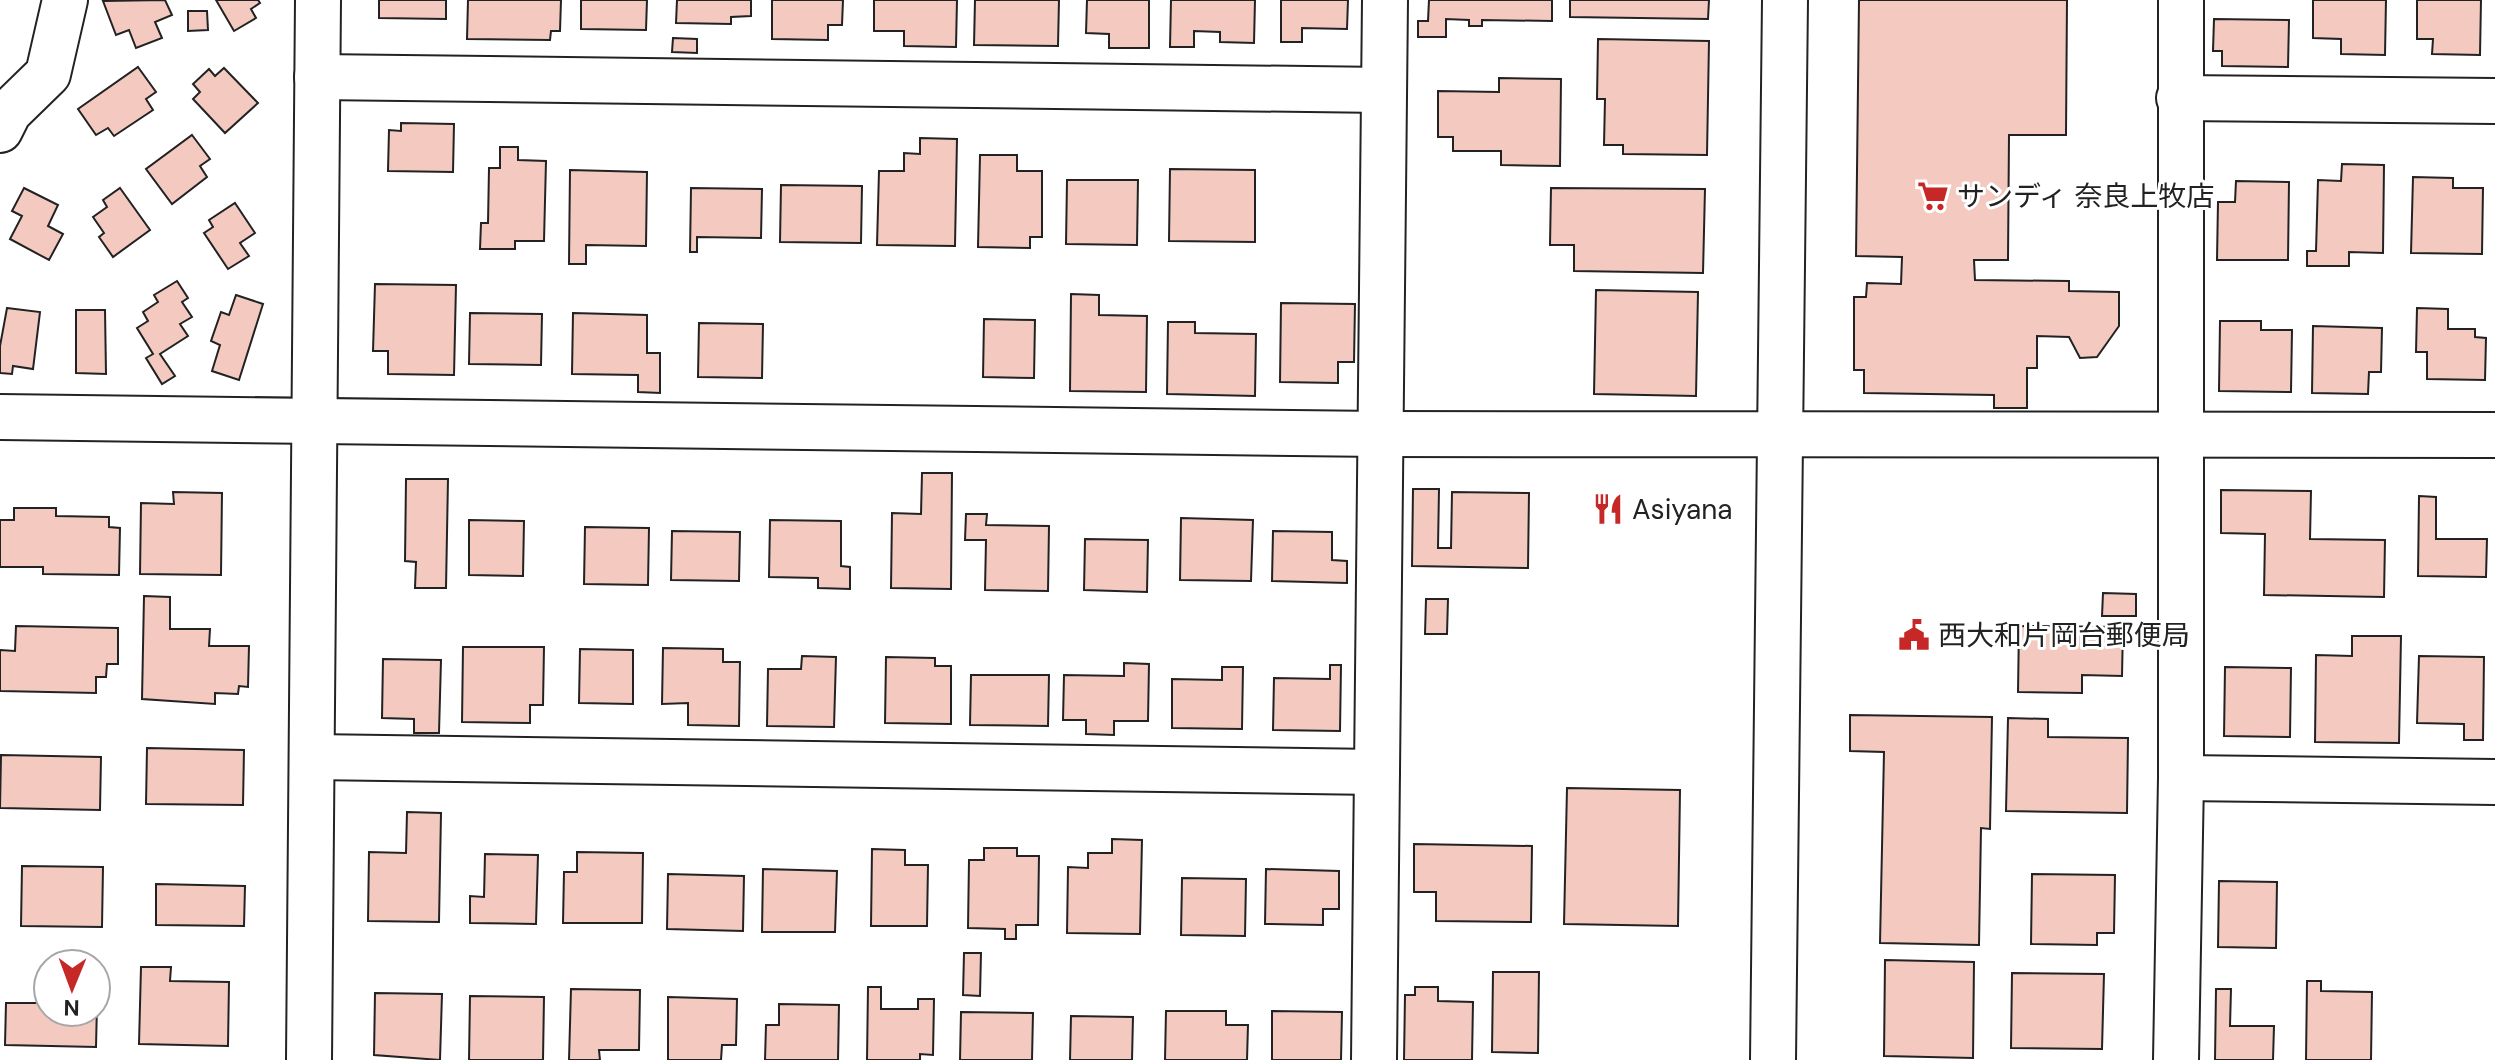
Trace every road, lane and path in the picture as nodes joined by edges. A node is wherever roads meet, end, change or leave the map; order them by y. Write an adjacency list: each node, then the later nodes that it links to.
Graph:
1 (65, 0): 10 (street)
2 (318, 0): 6 (street)
3 (1385, 0): 7 (street)
4 (1785, 0): 15 (street)
5 (2181, 0): 8 (street)
6 (317, 77): 7 (street); 12 (street)
7 (1384, 90): 14 (street)
8 (2179, 98): 9 (street); 13 (street)
9 (2495, 101)
10 (0, 130)
11 (0, 417): 12 (street)
12 (312, 418): 14 (street); 17 (street)
13 (2180, 432): 15 (street); 16 (street); 19 (street)
14 (1381, 434): 15 (street); 18 (street)
15 (1781, 434): 23 (street)
16 (2495, 435)
17 (312, 757): 18 (street); 21 (street)
18 (1377, 772): 22 (street)
19 (2181, 778): 20 (street); 24 (street)
20 (2495, 782)
21 (309, 1060)
22 (1374, 1060)
23 (1773, 1060)
24 (2176, 1060)

